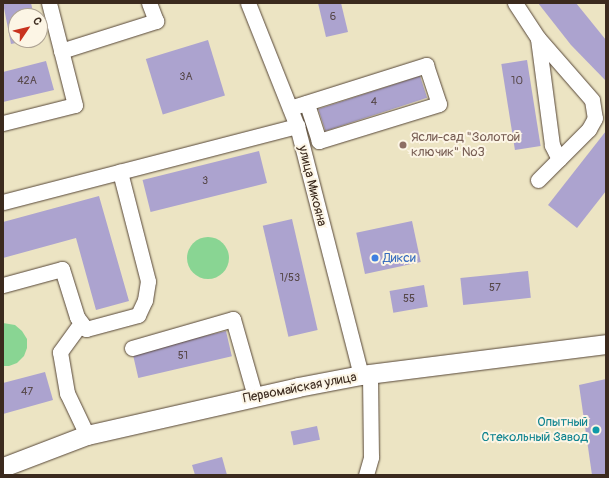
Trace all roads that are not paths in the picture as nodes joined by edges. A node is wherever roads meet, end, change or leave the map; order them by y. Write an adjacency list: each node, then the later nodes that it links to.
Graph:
1 (49, 3): 6 (street)
2 (149, 3): 6 (street)
3 (248, 3): 8 (street, улица Микояна)
4 (515, 3): 5 (street)
5 (538, 38): 11 (street); 11 (street)
6 (61, 51): 9 (street)
7 (308, 103): 7 (street); 8 (street)
8 (290, 108): 10 (street, улица Микояна)
9 (3, 123)
10 (297, 126): 12 (street); 19 (street, улица Микояна)
11 (559, 159): 13 (street)
12 (120, 172): 14 (street); 16 (street)
13 (538, 180)
14 (3, 202)
15 (3, 285): 16 (street)
16 (81, 323): 21 (street)
17 (606, 344): 19 (main road, Первомайская улица)
18 (132, 348): 20 (street)
19 (365, 375): 20 (main road, Первомайская улица); 23 (street, улица Микояна)
20 (255, 396): 21 (main road, Первомайская улица)
21 (87, 435): 22 (main road, Первомайская улица)
22 (3, 467)
23 (366, 475)

